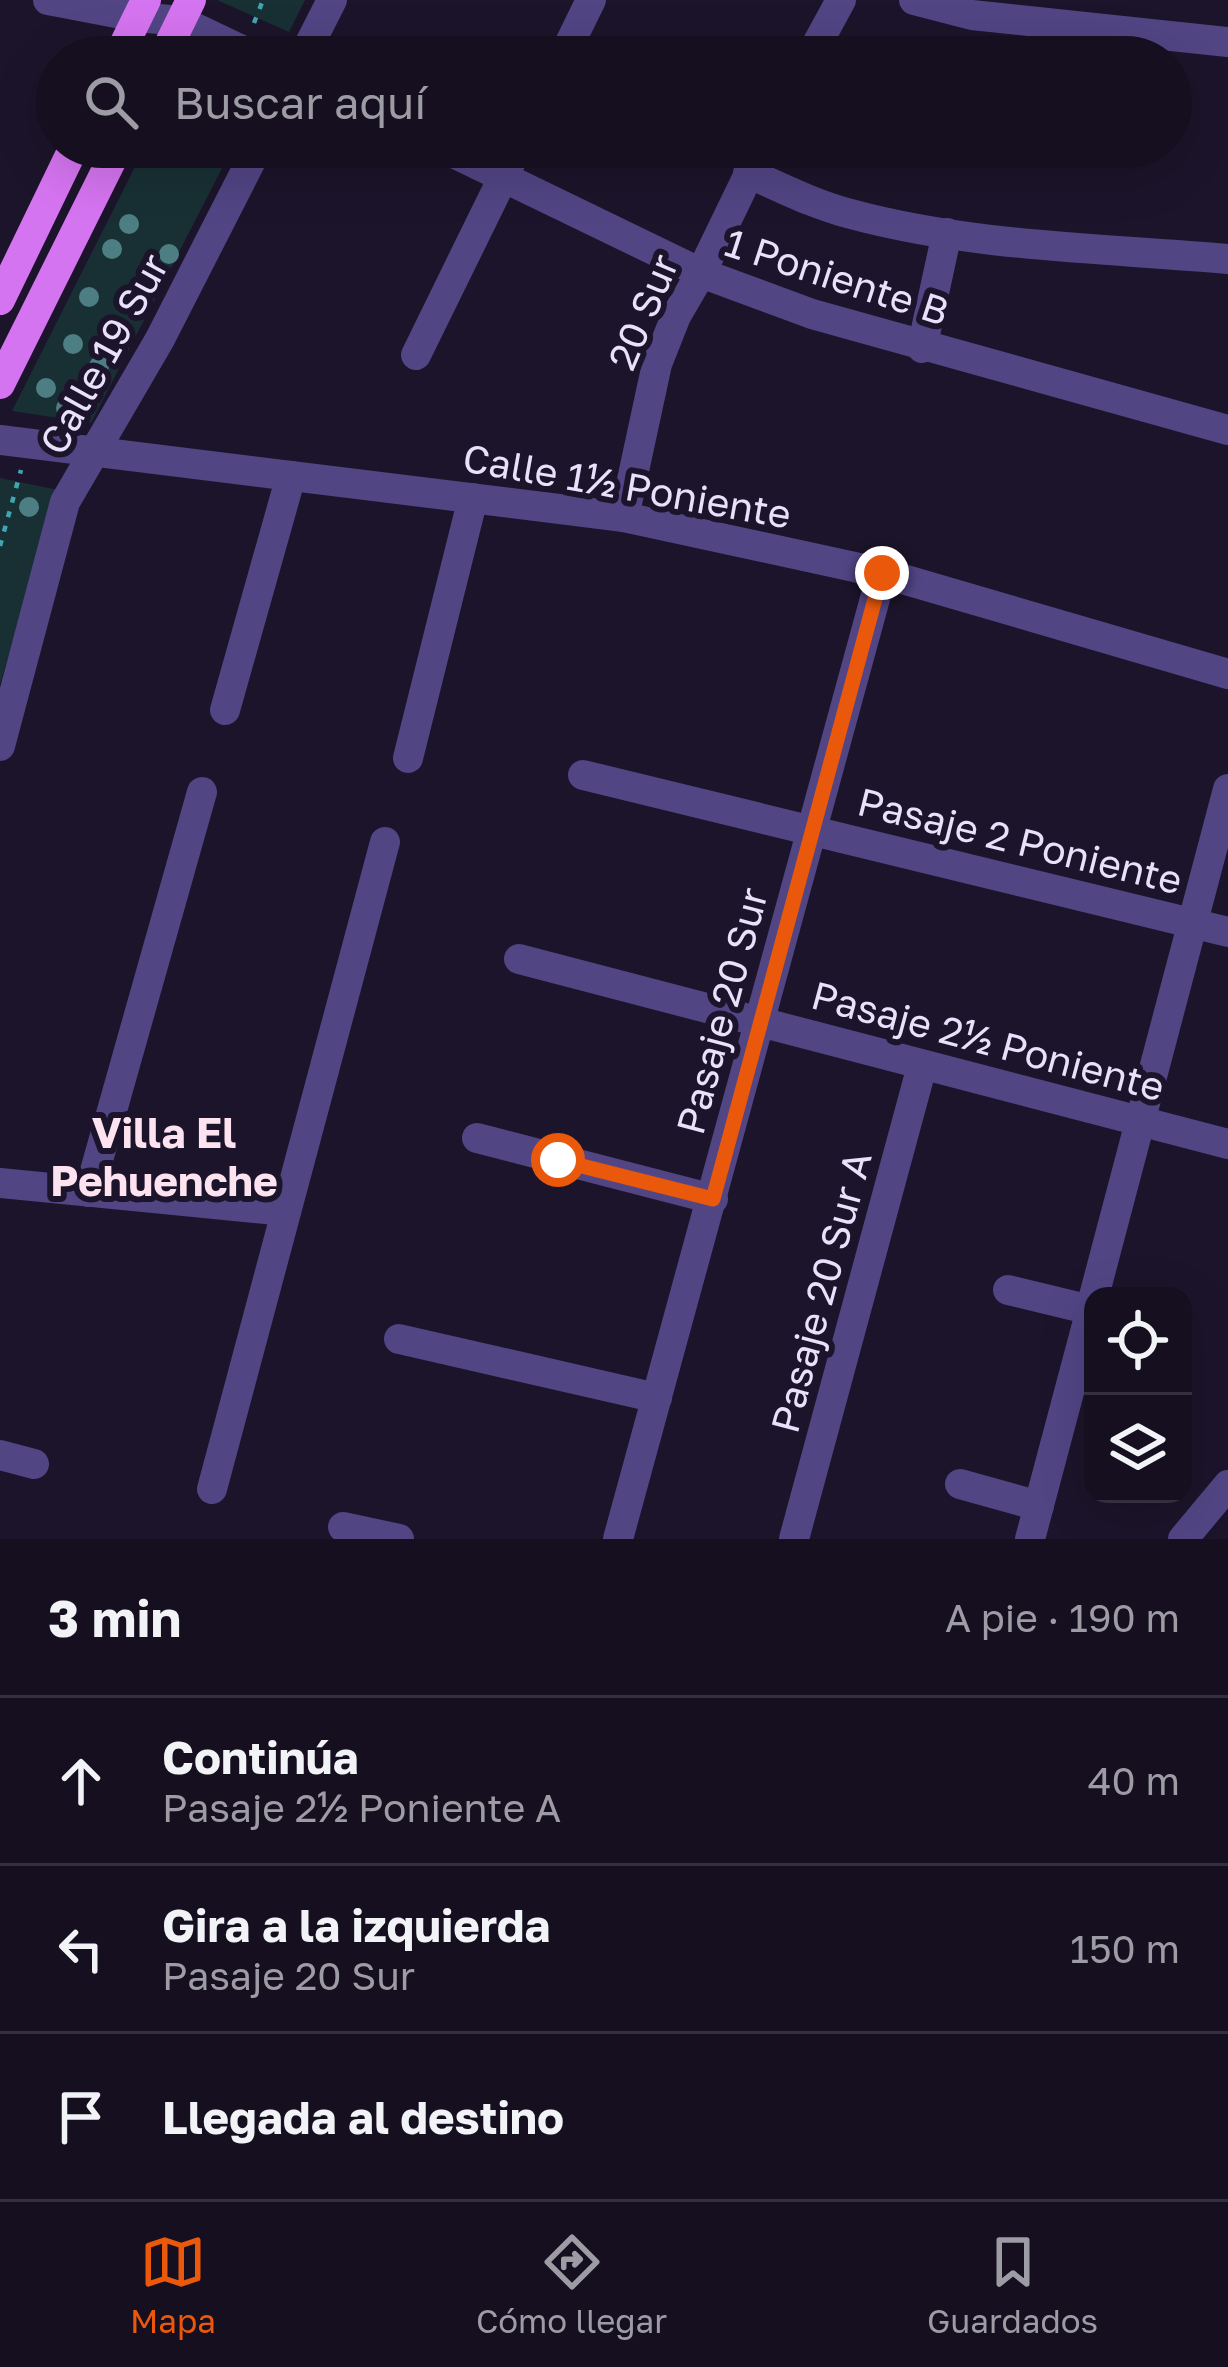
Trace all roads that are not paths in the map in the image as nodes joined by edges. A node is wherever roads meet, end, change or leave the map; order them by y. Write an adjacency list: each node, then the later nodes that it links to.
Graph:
1 (48, 0): 6 (street)
2 (332, 0): 9 (street)
3 (591, 0): 10 (street)
4 (841, 0): 11 (street)
5 (914, 0): 12 (street)
6 (141, 9): 7 (street)
7 (186, 10): 8 (street)
8 (225, 36)
9 (314, 36)
10 (573, 36)
11 (821, 36)
12 (1171, 36)
13 (1192, 38): 14 (street)
14 (1228, 42)
15 (64, 168): 26 (main road)
16 (108, 168): 29 (main road)
17 (248, 168): 32 (street, Calle 19 Sur)
18 (484, 168): 22 (street, 1 Poniente B)
19 (508, 168): 22 (street)
20 (751, 168): 25 (street, 20 Sur)
21 (769, 168): 23 (street)
22 (503, 177): 25 (street, 1 Poniente B); 28 (street)
23 (947, 232): 24 (street); 27 (street)
24 (1228, 260)
25 (701, 273): 27 (street, 1 Poniente B); 35 (street, 20 Sur)
26 (0, 300)
27 (922, 348): 30 (street, 1 Poniente B)
28 (416, 355)
29 (0, 384)
30 (1228, 430)
31 (14, 441): 32 (street, Calle 1½ Poniente)
32 (96, 452): 33 (street, Calle 1½ Poniente); 39 (street, Calle 19 Sur)
33 (291, 476): 34 (street, Calle 1½ Poniente); 38 (street)
34 (473, 498): 35 (street, Calle 1½ Poniente); 40 (street)
35 (624, 517): 36 (street, Calle 1½ Poniente)
36 (882, 573): 37 (street, Calle 1½ Poniente); 44 (street, Pasaje 20 Sur)
37 (1228, 674)
38 (225, 710)
39 (0, 746)
40 (408, 758)
41 (583, 775): 44 (street, Pasaje 2 Poniente)
42 (1228, 789): 46 (street)
43 (202, 792): 55 (street)
44 (810, 830): 46 (street, Pasaje 2 Poniente); 49 (street, Pasaje 20 Sur)
45 (386, 842): 57 (street)
46 (1193, 923): 47 (street, Pasaje 2 Poniente); 51 (street)
47 (1228, 932)
48 (518, 959): 49 (street, Pasaje 2½ Poniente)
49 (760, 1021): 50 (street, Pasaje 2½ Poniente); 56 (street, Pasaje 20 Sur)
50 (922, 1066): 51 (street, Pasaje 2½ Poniente); 73 (street, Pasaje 20 Sur A)
51 (1140, 1122): 53 (street, Pasaje 2½ Poniente); 58 (street)
52 (477, 1138): 56 (street)
53 (1228, 1144)
54 (0, 1183): 55 (street)
55 (88, 1192): 57 (street)
56 (713, 1199): 63 (street, Pasaje 20 Sur)
57 (286, 1211): 68 (street)
58 (1097, 1287)
59 (1008, 1290): 60 (street)
60 (1084, 1301)
61 (1084, 1336): 69 (street)
62 (399, 1339): 63 (street)
63 (656, 1398): 72 (street, Pasaje 20 Sur)
64 (0, 1455): 65 (street)
65 (34, 1464)
66 (960, 1484): 69 (street)
67 (1228, 1486): 75 (street)
68 (212, 1489)
69 (1039, 1506): 74 (street)
70 (344, 1527): 71 (street)
71 (399, 1539)
72 (618, 1539)
73 (794, 1539)
74 (1030, 1539)
75 (1183, 1539)

